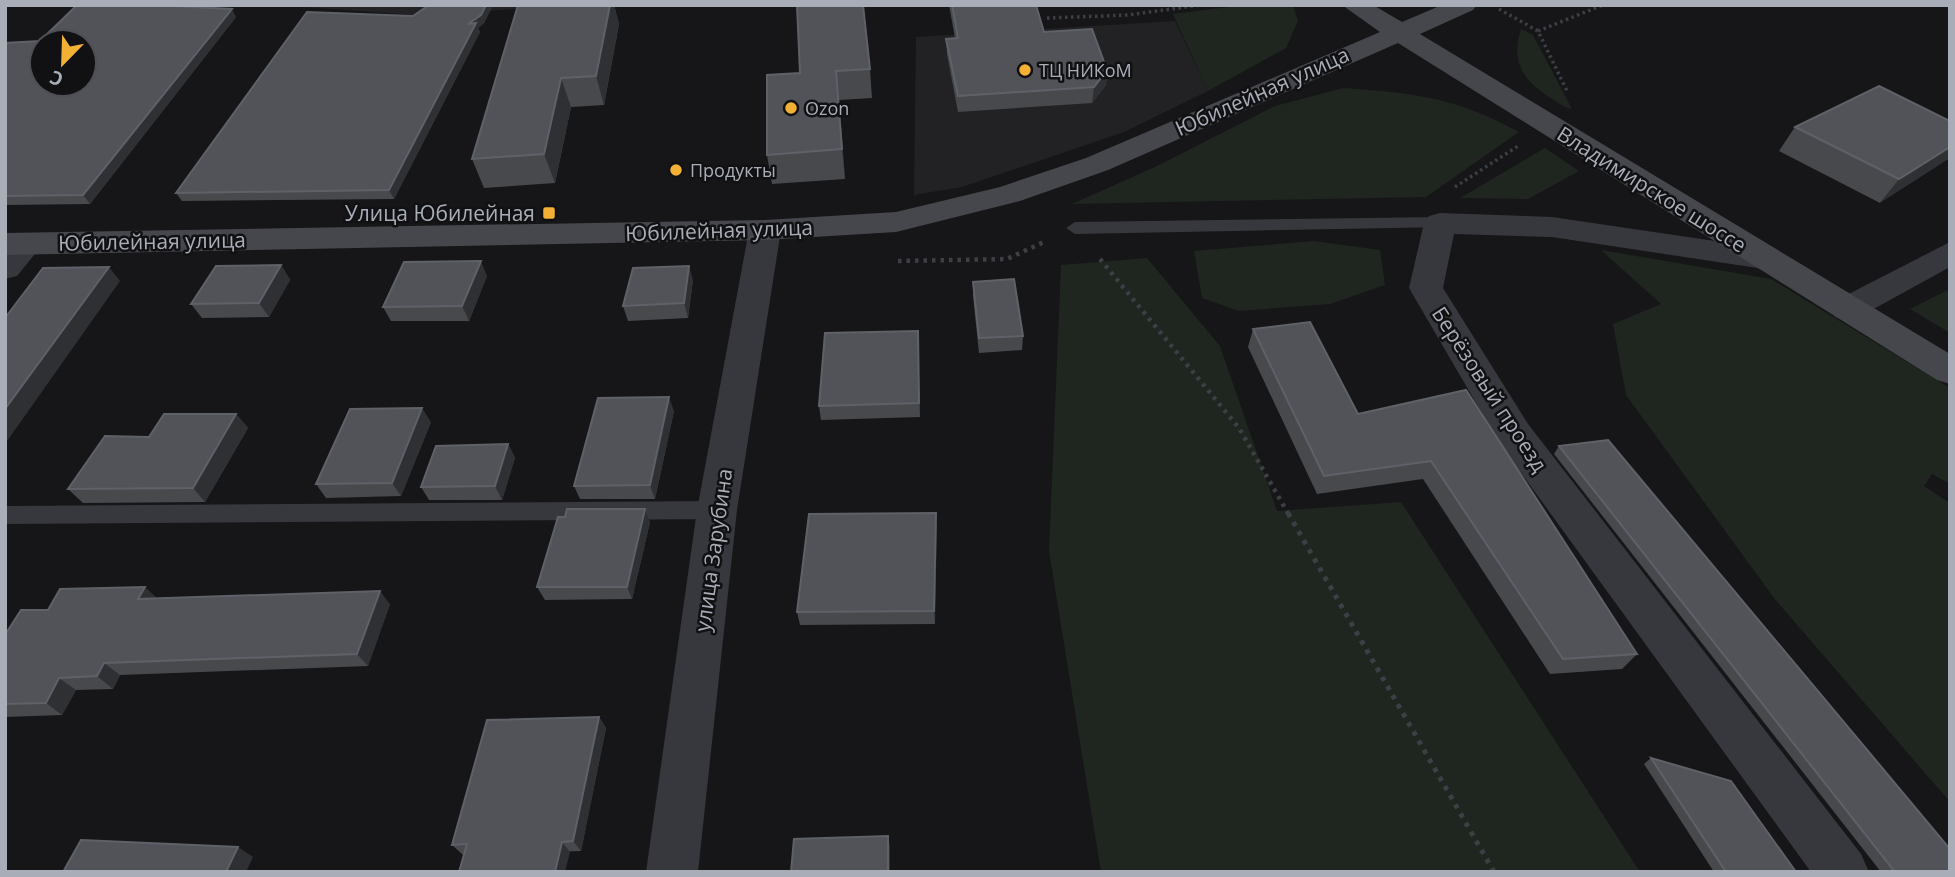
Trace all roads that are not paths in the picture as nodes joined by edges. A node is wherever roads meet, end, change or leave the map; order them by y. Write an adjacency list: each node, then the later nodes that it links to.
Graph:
1 (1355, 5): 3 (main road, Владимирское шоссе)
2 (1464, 5): 3 (main road, Юбилейная улица)
3 (1397, 32): 6 (main road, Юбилейная улица); 9 (main road, Владимирское шоссе)
4 (1440, 223): 5 (lane); 9 (street); 16 (street, Берёзовый проезд)
5 (1075, 228)
6 (765, 230): 7 (main road, Юбилейная улица); 13 (street, улица Зарубина)
7 (16, 244): 10 (street)
8 (1950, 253): 11 (street)
9 (1764, 258): 11 (main road, Владимирское шоссе)
10 (5, 268)
11 (1847, 309): 12 (main road, Владимирское шоссе)
12 (1950, 372)
13 (717, 510): 14 (lane); 15 (street, улица Зарубина)
14 (5, 515)
15 (672, 872)
16 (1843, 872)

